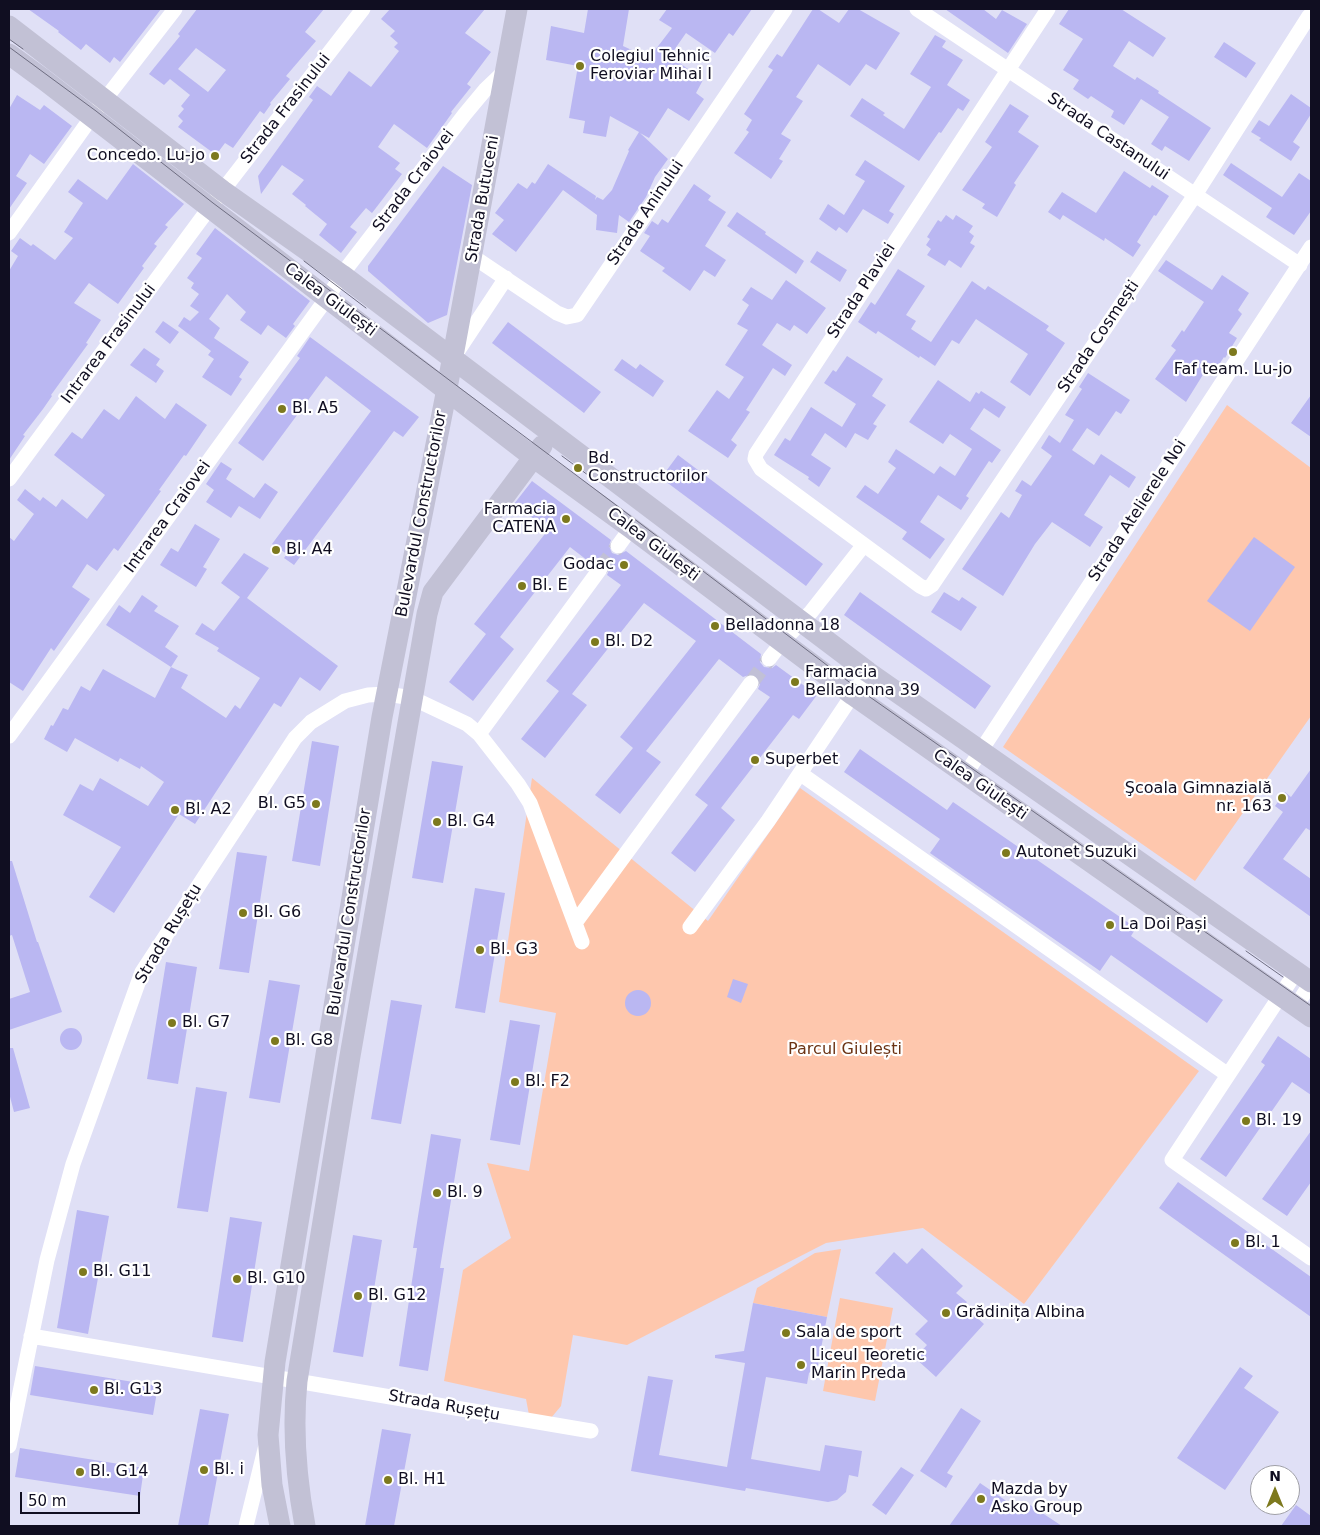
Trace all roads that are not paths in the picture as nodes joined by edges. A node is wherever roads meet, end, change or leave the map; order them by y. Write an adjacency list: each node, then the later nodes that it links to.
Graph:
1 (175, 9): 12 (street)
2 (363, 9): 14 (street, Strada Frasinului)
3 (517, 9): 10 (main road, Strada Butuceni)
4 (785, 9): 22 (street, Strada Aninului)
5 (917, 9): 11 (street, Strada Castanului)
6 (1048, 9): 11 (street, Strada Plaviei)
7 (1307, 15): 15 (street, Strada Cosmești)
8 (9, 26): 12 (main road, Calea Giulești)
9 (9, 54): 13 (main road, Calea Giulești)
10 (507, 69): 19 (main road, Strada Butuceni); 21 (street, Strada Craiovei)
11 (1008, 70): 15 (street, Strada Castanului); 31 (street, Strada Plaviei)
12 (105, 99): 13 (street); 14 (main road, Calea Giulești)
13 (92, 117): 16 (main road, Calea Giulești); 17 (street)
14 (223, 191): 16 (street, Strada Frasinului); 21 (main road, Calea Giulești)
15 (1195, 195): 20 (street, Strada Castanului); 31 (street, Strada Cosmești)
16 (209, 209): 23 (main road, Calea Giulești); 28 (street, Intrarea Frasinului)
17 (9, 233)
18 (1311, 247): 20 (street, Strada Atelierele Noi)
19 (472, 256): 22 (street, Strada Aninului); 24 (main road, Strada Butuceni)
20 (1300, 265): 45 (street, Strada Atelierele Noi)
21 (342, 275): 23 (street, Strada Craiovei); 24 (main road, Calea Giulești)
22 (506, 278): 24 (street)
23 (327, 298): 25 (main road, Calea Giulești); 44 (street, Intrarea Craiovei)
24 (452, 359): 25 (main road, Strada Butuceni); 26 (main road, Calea Giulești)
25 (446, 390): 27 (main road, Calea Giulești); 33 (main road, Bulevardul Constructorilor)
26 (550, 433): 27 (main road, Bulevardul Constructorilor); 35 (main road, Calea Giulești)
27 (534, 457): 29 (main road, Calea Giulești); 34 (main road, Bulevardul Constructorilor)
28 (9, 479)
29 (631, 528): 30 (street); 36 (main road, Calea Giulești)
30 (618, 546)
31 (863, 546): 35 (street)
32 (600, 569): 43 (street)
33 (408, 588): 34 (main road); 40 (main road, Bulevardul Constructorilor)
34 (433, 592): 42 (main road, Bulevardul Constructorilor)
35 (800, 621): 36 (street); 38 (main road, Calea Giulești)
36 (782, 642): 37 (street); 41 (main road, Calea Giulești)
37 (769, 659)
38 (868, 672): 41 (street); 45 (main road, Calea Giulești)
39 (751, 683): 48 (street)
40 (387, 694): 42 (street, Strada Rușețu); 53 (main road, Bulevardul Constructorilor); 57 (street, Strada Rușețu)
41 (853, 695): 46 (street); 47 (main road, Calea Giulești)
42 (412, 698): 43 (street, Strada Rușețu); 54 (main road, Bulevardul Constructorilor)
43 (479, 734): 48 (street, Strada Rușețu)
44 (9, 736)
45 (980, 752): 47 (street, Strada Atelierele Noi); 51 (main road, Calea Giulești)
46 (801, 774): 49 (street); 55 (street)
47 (965, 775): 52 (main road, Calea Giulești)
48 (575, 923): 50 (street, Strada Rușețu)
49 (690, 927)
50 (582, 942)
51 (1304, 977): 52 (street)
52 (1296, 1006): 55 (street)
53 (326, 1052): 54 (main road); 58 (main road, Bulevardul Constructorilor)
54 (350, 1056): 59 (main road, Bulevardul Constructorilor)
55 (1228, 1075): 56 (street)
56 (1311, 1258)
57 (31, 1336): 58 (street); 62 (street, Strada Rușețu)
58 (273, 1377): 59 (street, Strada Rușețu); 61 (main road, Bulevardul Constructorilor)
59 (297, 1381): 60 (street, Strada Rușețu); 65 (main road, Bulevardul Constructorilor)
60 (591, 1432)
61 (268, 1436): 63 (street); 64 (main road, Bulevardul Constructorilor)
62 (9, 1446)
63 (246, 1526)
64 (280, 1526)
65 (305, 1526)

